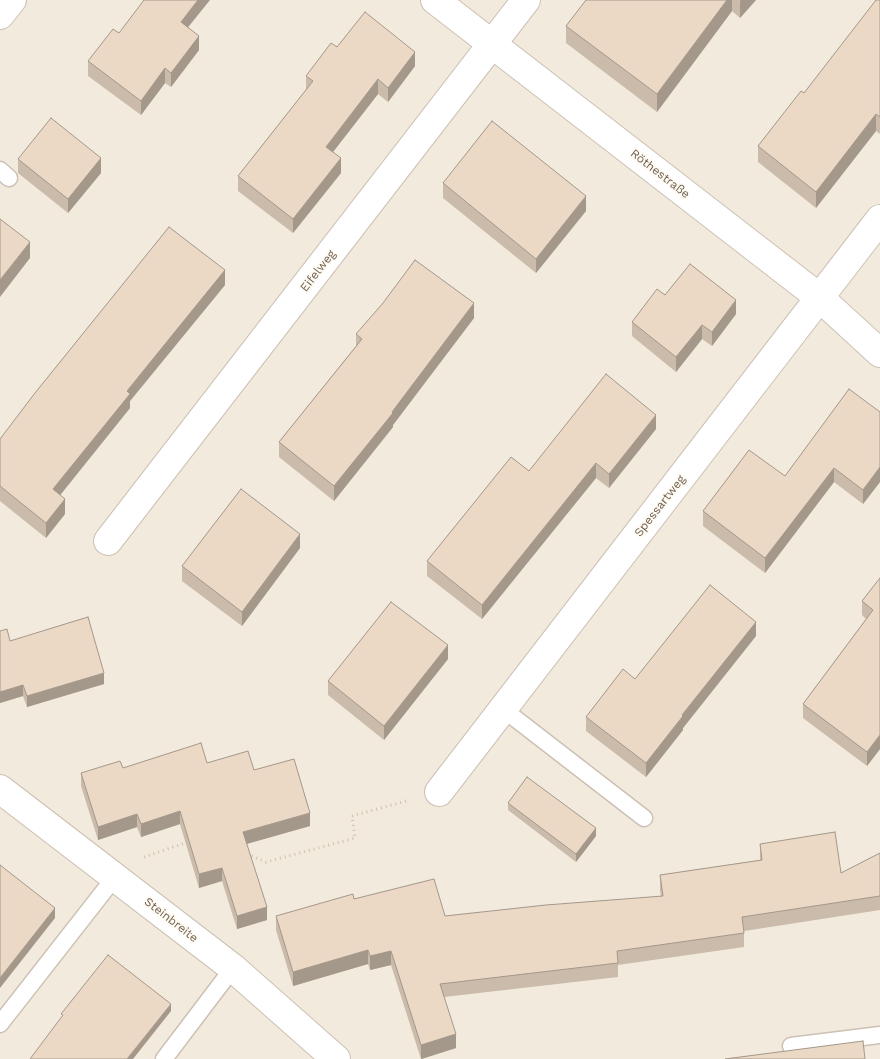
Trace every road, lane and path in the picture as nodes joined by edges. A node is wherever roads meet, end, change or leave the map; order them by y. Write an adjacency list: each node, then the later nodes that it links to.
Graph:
1 (12, 0): 4 (street)
2 (435, 0): 5 (street, Röthestraße)
3 (526, 0): 5 (street, Eifelweg)
4 (0, 15)
5 (492, 44): 7 (street, Röthestraße); 9 (street, Eifelweg)
6 (880, 219): 7 (street, Spessartweg)
7 (820, 298): 8 (street, Röthestraße); 10 (street, Spessartweg)
8 (880, 353)
9 (108, 541)
10 (503, 709): 12 (street, Spessartweg); 13 (lane)
11 (0, 789): 16 (street, Steinbreite)
12 (439, 792): 15 (path)
13 (644, 818)
14 (196, 839): 16 (path)
15 (240, 851)
16 (110, 873): 17 (street, Steinbreite); 18 (lane)
17 (233, 968): 21 (lane); 22 (street, Steinbreite)
18 (0, 1024)
19 (880, 1034): 20 (lane)
20 (791, 1046)
21 (164, 1059)
22 (336, 1059)

